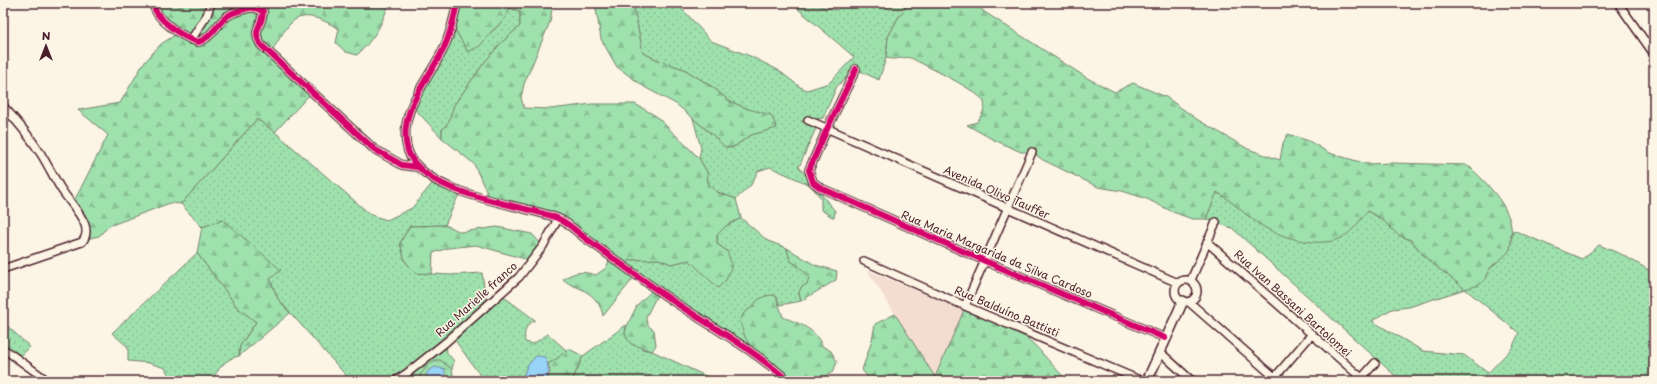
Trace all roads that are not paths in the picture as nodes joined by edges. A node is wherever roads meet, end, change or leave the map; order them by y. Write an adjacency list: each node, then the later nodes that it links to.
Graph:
1 (211, 3): 5 (street)
2 (457, 3): 12 (street)
3 (1618, 3): 6 (street)
4 (152, 4): 5 (street)
5 (191, 40): 12 (street)
6 (1654, 54)
7 (856, 69): 10 (street)
8 (3, 106): 19 (street)
9 (808, 120): 10 (street, Avenida Olivo Tauffer)
10 (827, 129): 13 (street, Avenida Olivo Tauffer); 18 (street, Rua Maria Margarida da Silva Cardoso)
11 (1032, 152): 13 (street)
12 (417, 166): 14 (street)
13 (1008, 208): 18 (street); 21 (street, Avenida Olivo Tauffer)
14 (558, 219): 32 (street, Rua Marielle franco); 33 (street)
15 (1216, 222): 16 (street)
16 (1207, 242): 20 (street); 24 (street, Rua Ivan Bassani Bartolomei)
17 (864, 261): 23 (street, Rua Balduíno Battisti)
18 (985, 261): 23 (street); 25 (street, Rua Maria Margarida da Silva Cardoso)
19 (3, 269)
20 (1191, 280): 21 (street); 22 (street)
21 (1178, 283): 22 (street)
22 (1186, 301): 25 (street); 29 (street)
23 (965, 306): 34 (street, Rua Balduíno Battisti)
24 (1312, 334): 29 (street); 30 (street, Rua Ivan Bassani Bartolomei)
25 (1165, 338): 27 (street)
26 (3, 349): 31 (street)
27 (1160, 352): 35 (street); 36 (street)
28 (1375, 363): 30 (street)
29 (1277, 379)
30 (1361, 380)
31 (48, 381)
32 (395, 381)
33 (788, 381)
34 (1142, 381)
35 (1147, 381)
36 (1192, 381)

